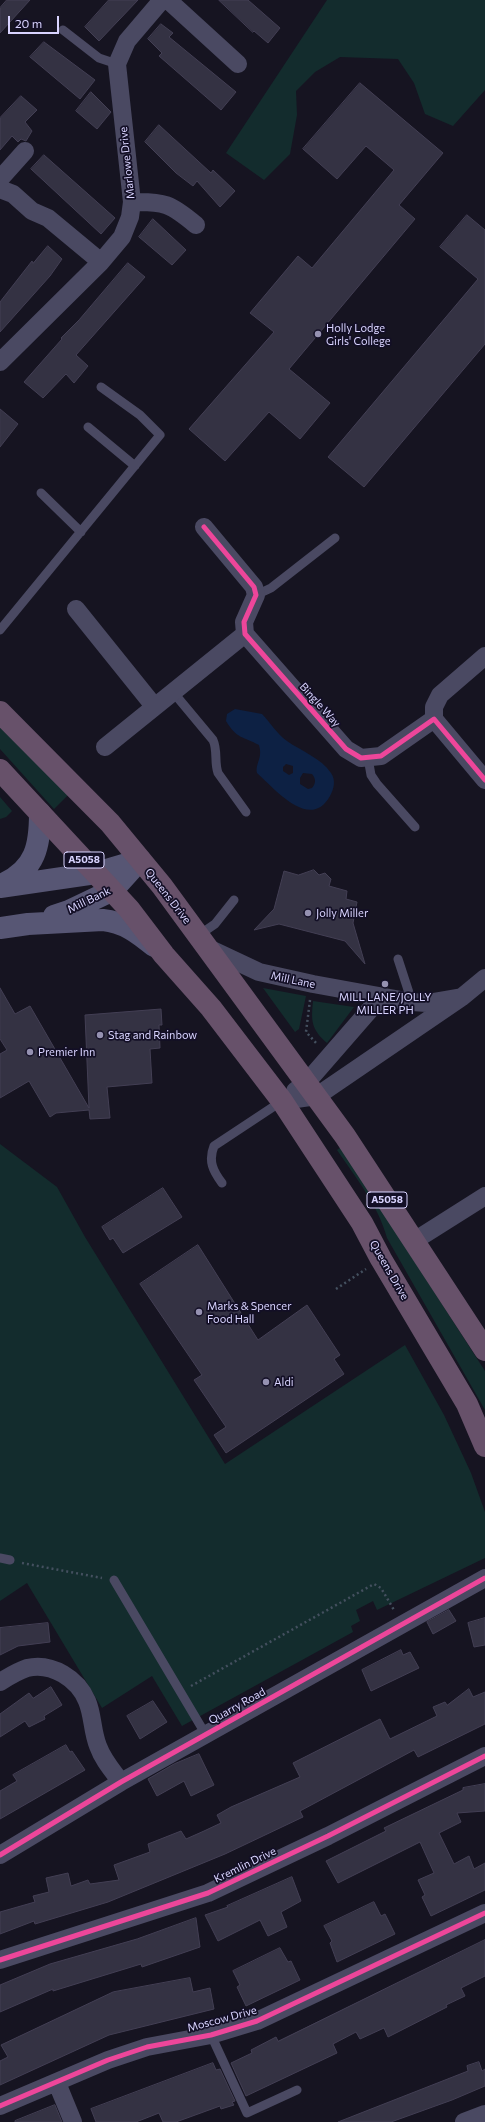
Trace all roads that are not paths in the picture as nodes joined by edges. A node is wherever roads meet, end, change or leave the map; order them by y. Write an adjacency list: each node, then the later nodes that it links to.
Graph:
1 (162, 0): 4 (street, Marlowe Drive)
2 (168, 0): 5 (street)
3 (63, 30): 4 (lane)
4 (118, 64): 9 (street, Marlowe Drive)
5 (238, 64)
6 (25, 151): 7 (street)
7 (0, 179)
8 (0, 189): 11 (street)
9 (132, 202): 10 (street); 11 (street, Marlowe Drive)
10 (196, 224)
11 (101, 262): 12 (street, Marlowe Drive)
12 (0, 362)
13 (101, 387): 15 (lane)
14 (88, 427): 15 (lane)
15 (135, 466): 18 (lane)
16 (41, 493): 18 (lane)
17 (204, 527): 20 (street)
18 (81, 532): 22 (lane)
19 (335, 538): 20 (lane)
20 (256, 595): 23 (street)
21 (76, 609): 26 (street)
22 (0, 630)
23 (245, 634): 25 (street); 30 (street, Bingle Way)
24 (485, 656): 28 (street)
25 (173, 692): 26 (street); 33 (lane)
26 (154, 706): 29 (street)
27 (0, 712): 36 (highway, Queens Drive / A5058)
28 (434, 719): 30 (street); 32 (street)
29 (105, 747)
30 (368, 758): 35 (lane)
31 (0, 770): 34 (highway, Queens Drive / A5058)
32 (485, 780)
33 (246, 812)
34 (40, 813): 37 (highway, Queens Drive / A5058); 38 (street, Mill Bank)
35 (415, 827)
36 (140, 860): 37 (street, Mill Bank); 39 (street, Mill Bank); 43 (highway, Queens Drive / A5058)
37 (96, 873): 38 (street, Mill Bank); 39 (highway, Queens Drive / A5058)
38 (0, 886)
39 (113, 890): 41 (street, Mill Bank); 44 (highway, Queens Drive / A5058)
40 (234, 900): 43 (lane)
41 (28, 924): 42 (street, Mill Bank); 44 (street, Mill Bank)
42 (0, 928)
43 (204, 942): 47 (street, Mill Lane); 50 (highway, Queens Drive / A5058)
44 (164, 955): 52 (highway, Queens Drive / A5058)
45 (398, 958): 49 (lane)
46 (485, 978): 48 (street, Mill Lane)
47 (381, 997): 49 (street, Mill Lane); 51 (street, Mill Lane)
48 (462, 997): 49 (street, Mill Lane); 51 (street, Mill Lane)
49 (412, 1002)
50 (285, 1052): 51 (highway, Queens Drive / A5058); 52 (highway)
51 (312, 1089): 52 (street, Mill Lane); 55 (highway, Queens Drive / A5058)
52 (282, 1101): 53 (lane); 57 (highway, Queens Drive / A5058)
53 (222, 1183)
54 (485, 1196): 55 (street)
55 (414, 1241): 56 (highway, Queens Drive / A5058)
56 (484, 1345)
57 (485, 1446)
58 (0, 1558): 59 (lane)
59 (10, 1560)
60 (485, 1578): 63 (street, Quarry Road)
61 (114, 1580): 63 (lane)
62 (0, 1682): 65 (street)
63 (206, 1735): 65 (street, Quarry Road)
64 (485, 1756): 68 (street, Kremlin Drive)
65 (121, 1782): 66 (street, Quarry Road)
66 (0, 1854)
67 (485, 1913): 69 (street, Moscow Drive)
68 (0, 1960)
69 (210, 2035): 70 (street, Moscow Drive); 71 (lane)
70 (57, 2083): 72 (street, Moscow Drive); 74 (street)
71 (297, 2090)
72 (0, 2106)
73 (485, 2114): 75 (street)
74 (73, 2122)
75 (464, 2122)

